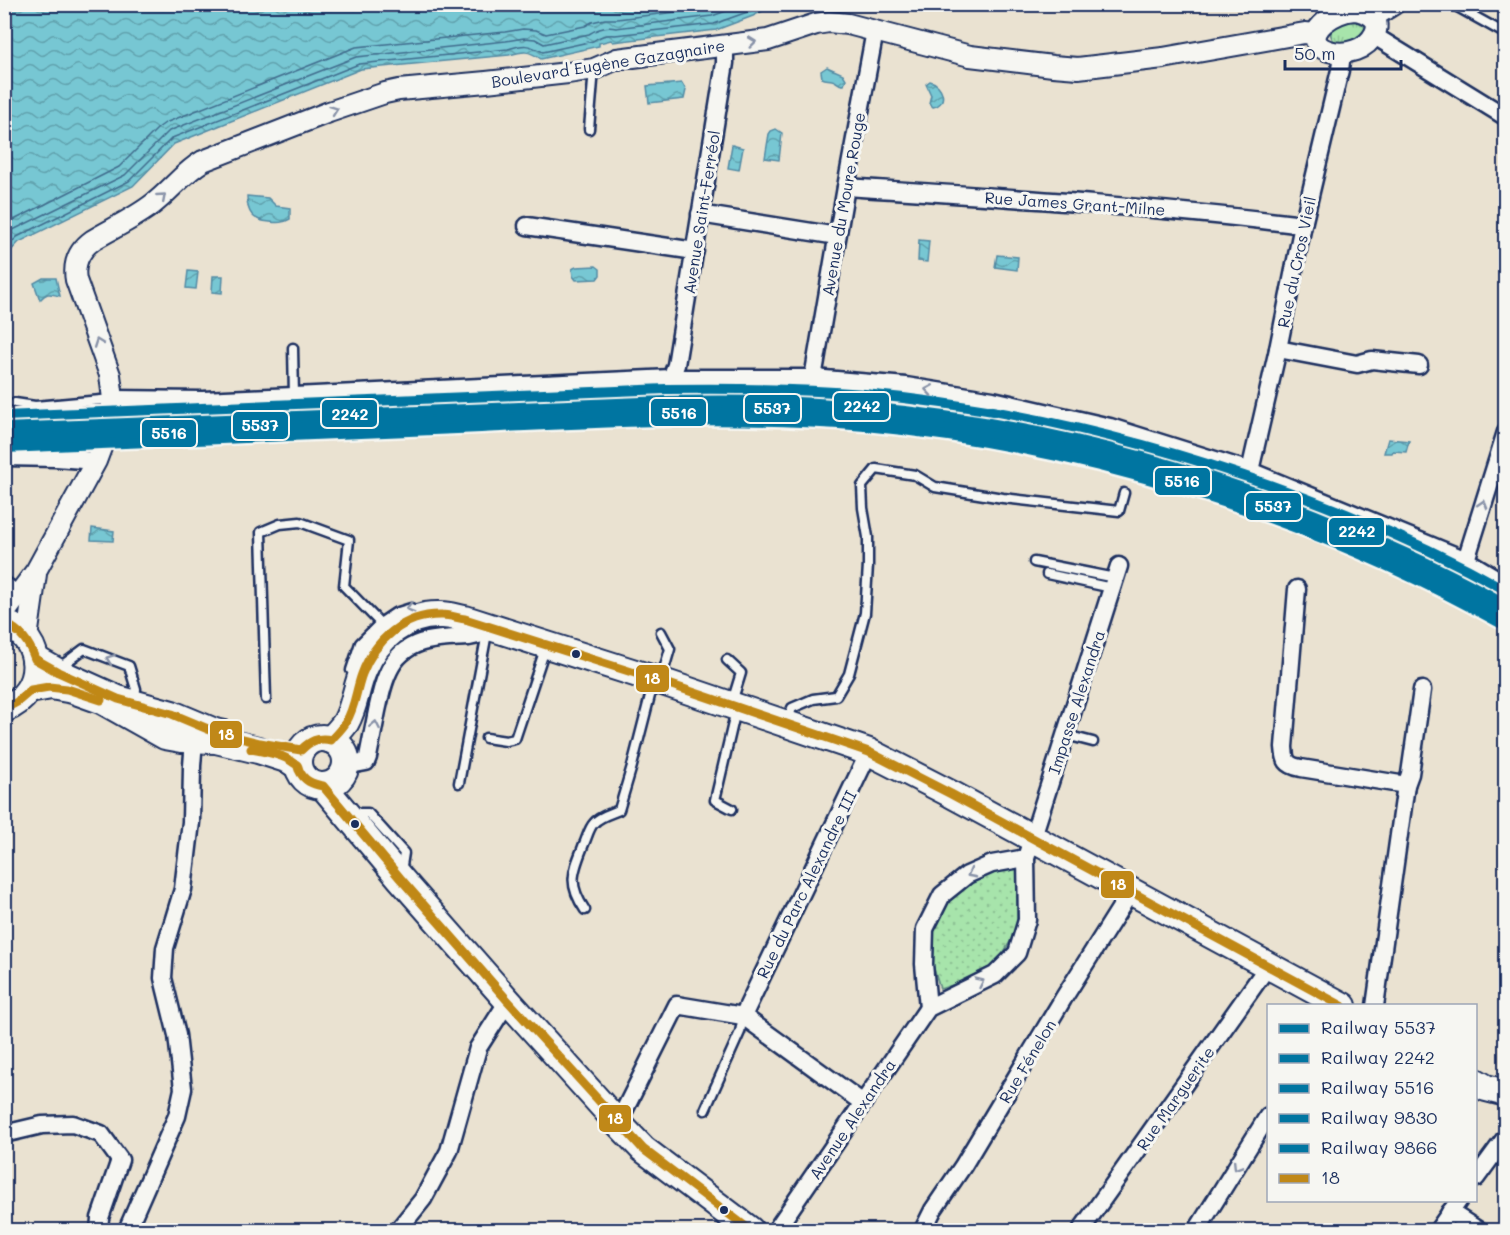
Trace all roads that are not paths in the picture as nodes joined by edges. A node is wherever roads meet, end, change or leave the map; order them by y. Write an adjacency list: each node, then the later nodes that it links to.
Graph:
1 (1394, 4): 3 (street)
2 (1452, 4): 6 (lane)
3 (1373, 26): 5 (street); 8 (street); 10 (street)
4 (875, 31): 5 (street, Boulevard Eugène Gazagnaire); 7 (street, Boulevard Eugène Gazagnaire, one-way to 4); 12 (street, Avenue du Moure Rouge)
5 (1316, 34): 8 (street)
6 (1506, 34)
7 (725, 45): 9 (street, Boulevard Eugène Gazagnaire); 13 (street, Avenue Saint-Ferréol)
8 (1341, 54): 14 (street, Rue du Cros Vieil)
9 (594, 69): 11 (lane); 24 (street, Boulevard Eugène Gazagnaire, one-way to 9)
10 (1506, 117)
11 (589, 129)
12 (846, 187): 14 (street, Rue James Grant-Milne); 16 (street, Avenue du Moure Rouge)
13 (700, 214): 16 (street); 17 (street, Avenue Saint-Ferréol)
14 (1303, 225): 19 (street, Rue du Cros Vieil)
15 (527, 226): 17 (street)
16 (837, 236): 22 (street, Avenue du Moure Rouge)
17 (694, 251): 21 (street, Avenue Saint-Ferréol)
18 (293, 348): 23 (lane)
19 (1278, 350): 20 (street); 29 (street, Rue du Cros Vieil)
20 (1419, 365)
21 (671, 378): 22 (street); 23 (street)
22 (813, 378): 29 (street, one-way to 22)
23 (294, 396): 24 (street)
24 (112, 399): 25 (lane); 28 (street, Boulevard Eugène Gazagnaire)
25 (15, 403)
26 (1506, 432): 31 (street, one-way to 26)
27 (4, 457): 28 (street)
28 (96, 461): 33 (street, Boulevard Eugène Gazagnaire)
29 (1250, 471): 31 (street)
30 (1124, 493): 58 (lane)
31 (1466, 560): 36 (street)
32 (1034, 562): 35 (lane)
33 (36, 571): 38 (street, Boulevard Eugène Gazagnaire); 47 (street, Boulevard Eugène Gazagnaire)
34 (1047, 574): 35 (lane)
35 (1116, 577): 59 (street, Impasse Alexandra)
36 (1506, 584)
37 (1297, 589): 68 (street)
38 (11, 590): 41 (street, Boulevard Eugène Gazagnaire)
39 (420, 605): 42 (lane, one-way to 42)
40 (431, 606): 44 (lane)
41 (4, 614)
42 (380, 622): 51 (lane); 54 (lane)
43 (4, 623): 47 (main road)
44 (480, 626): 46 (main road); 51 (main road); 66 (street, one-way to 44); 67 (lane)
45 (661, 632): 50 (lane)
46 (545, 645): 50 (main road); 60 (lane)
47 (31, 648): 49 (main road); 52 (main road)
48 (727, 660): 56 (lane)
49 (58, 672): 55 (main road); 55 (lane, one-way to 49)
50 (657, 680): 56 (main road); 73 (lane)
51 (352, 686): 62 (main road)
52 (29, 690): 57 (main road); 61 (main road)
53 (1422, 690): 68 (street)
54 (266, 699)
55 (135, 704): 65 (main road)
56 (734, 706): 58 (main road); 70 (lane)
57 (4, 709)
58 (786, 724): 64 (main road)
59 (1066, 735): 63 (lane); 71 (street, Impasse Alexandra)
60 (486, 738)
61 (194, 740): 65 (main road); 91 (street)
62 (332, 740): 65 (main road); 66 (main road)
63 (1093, 742)
64 (869, 752): 71 (main road); 79 (street, Rue du Parc Alexandre III)
65 (300, 758): 69 (main road)
66 (345, 766): 69 (main road)
67 (459, 783)
68 (1406, 785): 77 (street)
69 (324, 786): 75 (main road)
70 (732, 809)
71 (1030, 848): 72 (main road); 78 (street, Avenue Alexandra, one-way to 71); 78 (street, one-way to 78)
72 (1131, 891): 74 (main road); 95 (street, Rue Fénelon)
73 (585, 910)
74 (1267, 964): 76 (main road); 96 (street, Rue Marguerite)
75 (507, 1001): 85 (main road); 92 (street)
76 (1338, 1004)
77 (1375, 1004)
78 (928, 1008): 82 (street, Avenue Alexandra)
79 (743, 1016): 82 (street); 83 (lane); 85 (street)
80 (1477, 1083): 81 (main road)
81 (1506, 1093)
82 (863, 1103): 94 (street, Avenue Alexandra)
83 (705, 1110)
84 (1267, 1119): 97 (street, one-way to 97)
85 (618, 1123): 93 (main road)
86 (4, 1134): 90 (street)
87 (1506, 1137): 88 (street)
88 (1477, 1177)
89 (1454, 1206): 98 (street); 99 (street)
90 (99, 1230)
91 (128, 1230)
92 (398, 1230)
93 (750, 1230)
94 (776, 1230)
95 (922, 1230)
96 (1082, 1230)
97 (1197, 1230)
98 (1438, 1230)
99 (1478, 1230)

